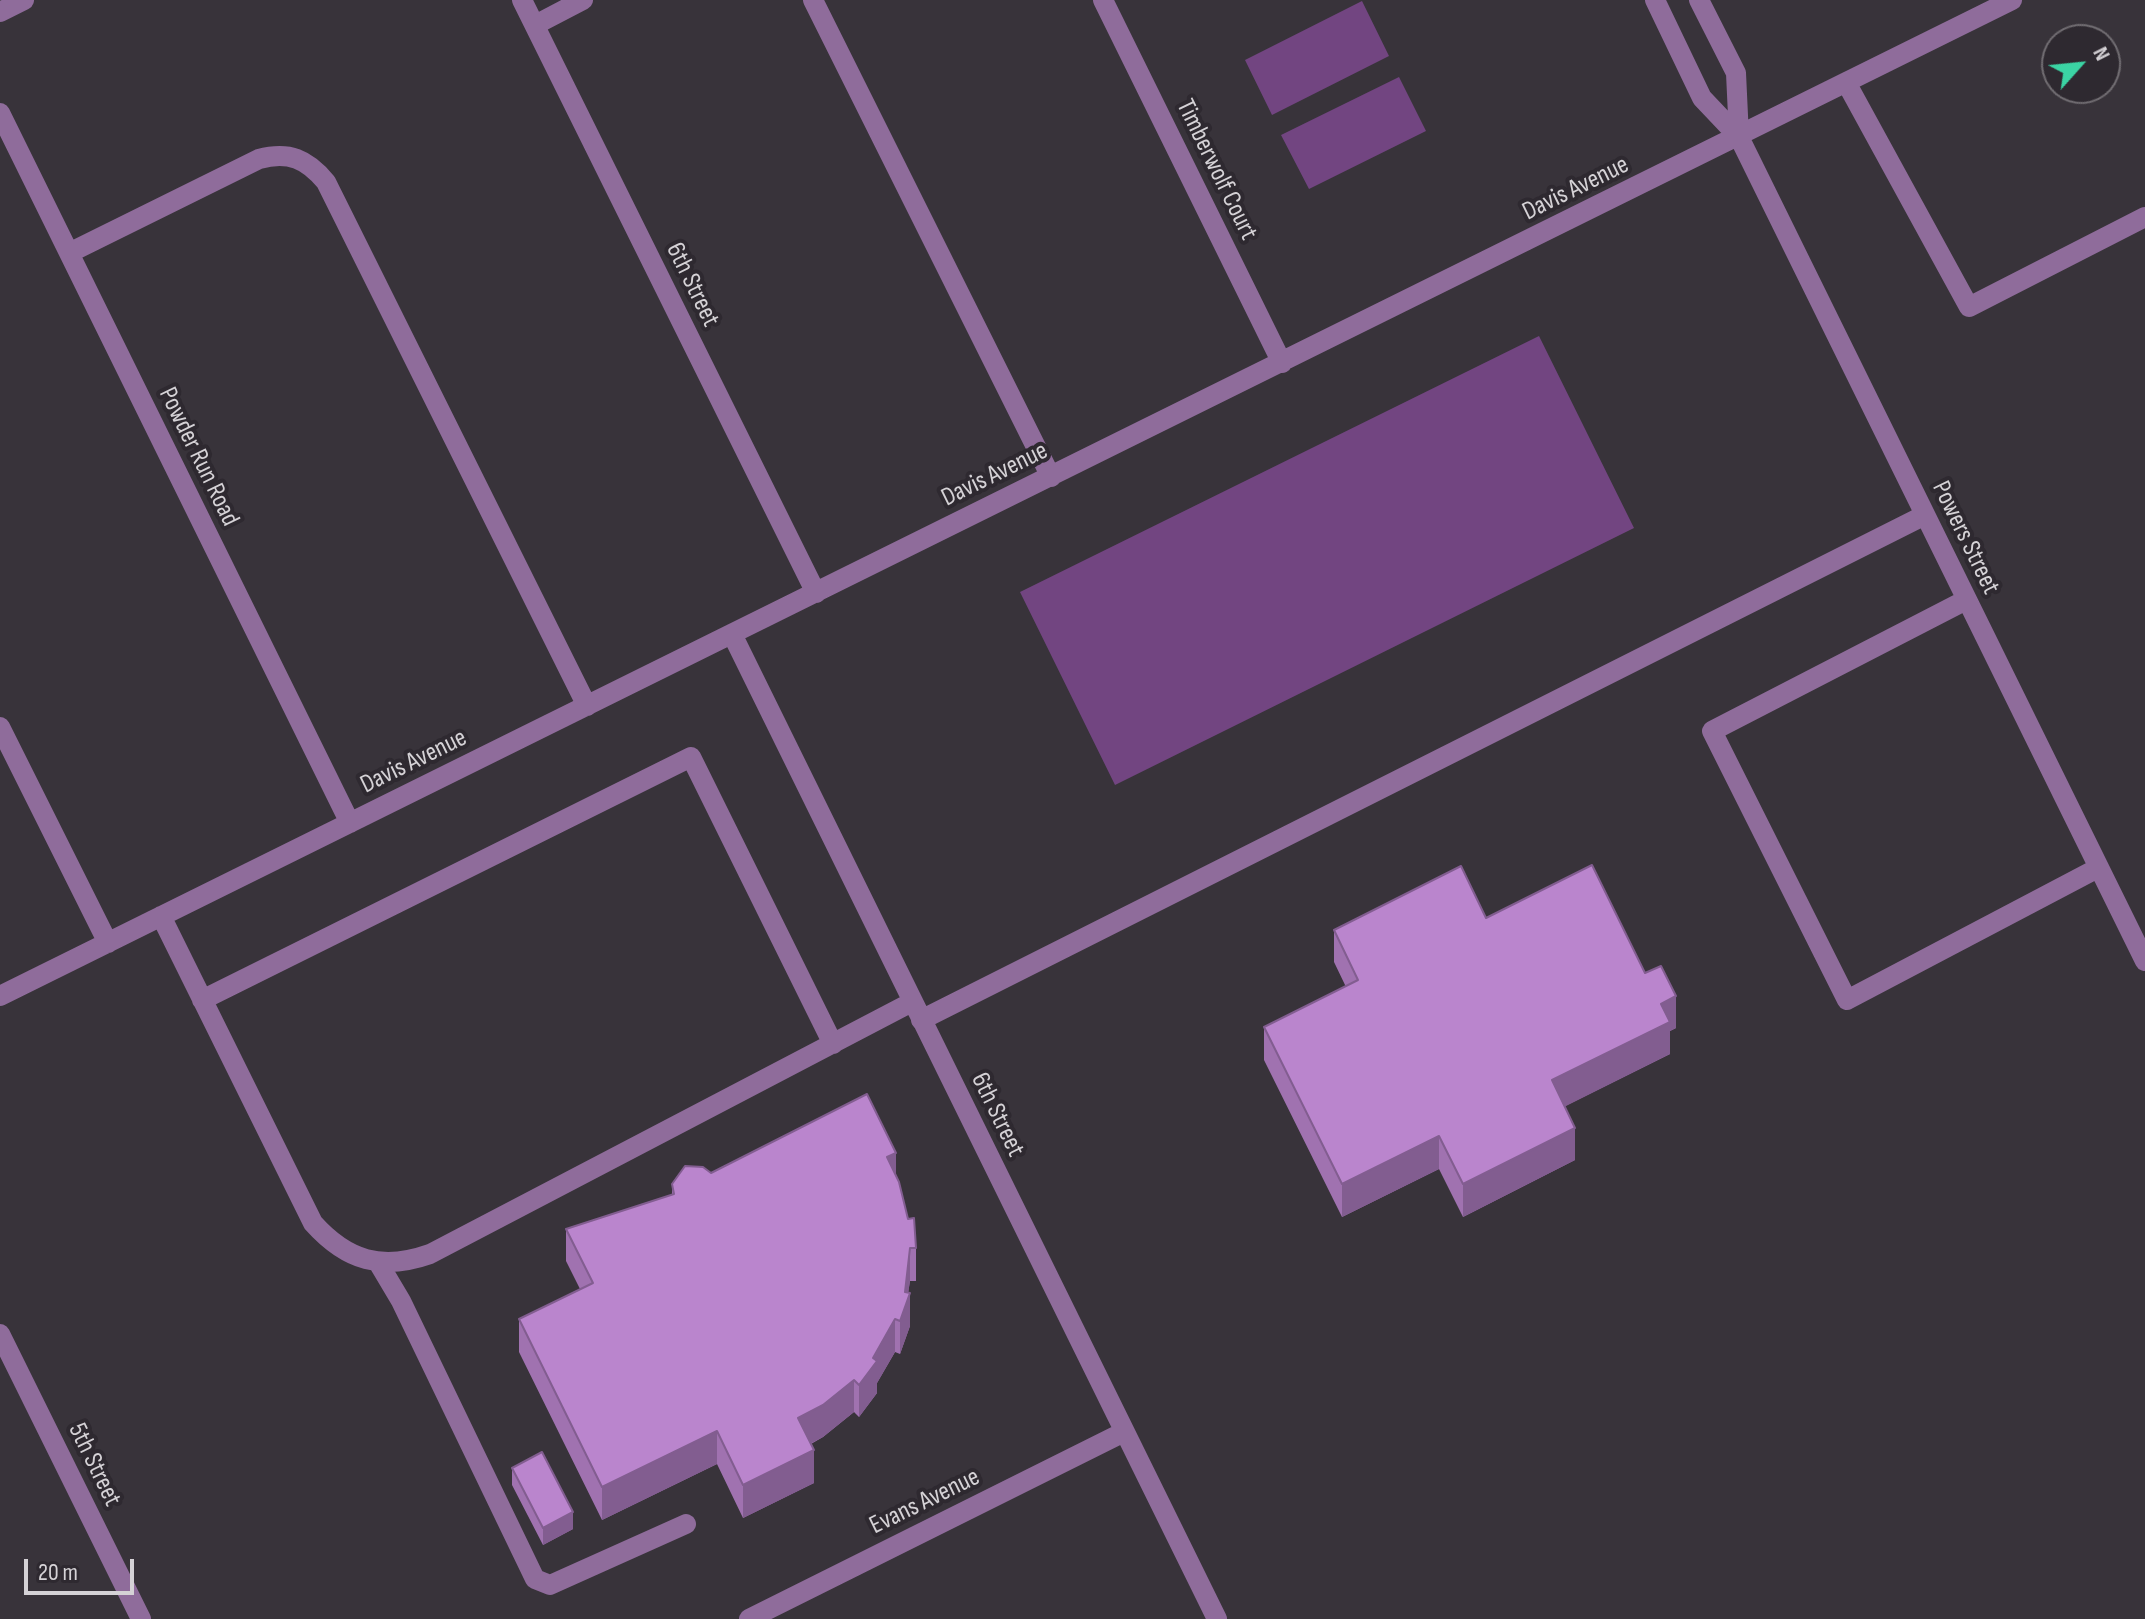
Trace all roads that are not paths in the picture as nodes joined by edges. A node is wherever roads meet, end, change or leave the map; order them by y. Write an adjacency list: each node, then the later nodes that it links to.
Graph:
1 (24, 0): 9 (street)
2 (522, 0): 10 (street, 6th Street)
3 (583, 0): 10 (street)
4 (813, 0): 17 (street)
5 (1103, 0): 16 (street, Timberwolf Court)
6 (1655, 0): 13 (street)
7 (1699, 0): 13 (street)
8 (2012, 0): 11 (street, Davis Avenue)
9 (0, 12)
10 (535, 25): 19 (street, 6th Street)
11 (1847, 84): 13 (street, Davis Avenue); 14 (street)
12 (0, 113): 15 (street, Powder Run Road)
13 (1739, 137): 16 (street, Davis Avenue); 18 (street, Powers Street)
14 (2145, 217)
15 (69, 253): 22 (street); 24 (street, Powder Run Road)
16 (1282, 363): 17 (street, Davis Avenue)
17 (1051, 477): 19 (street, Davis Avenue)
18 (1925, 515): 20 (street, Powers Street); 31 (street)
19 (816, 593): 21 (street, Davis Avenue)
20 (1966, 600): 25 (street, Powers Street); 25 (street)
21 (732, 634): 22 (street, Davis Avenue); 31 (street, 6th Street)
22 (587, 706): 24 (street, Davis Avenue)
23 (0, 727): 27 (street)
24 (350, 823): 26 (street, Davis Avenue)
25 (2098, 868): 28 (street, Powers Street)
26 (161, 916): 27 (street, Davis Avenue); 30 (street)
27 (108, 943): 29 (street, Davis Avenue)
28 (2145, 961)
29 (0, 996)
30 (202, 1000): 32 (street); 33 (street)
31 (917, 1011): 32 (street); 35 (street, 6th Street)
32 (833, 1044): 33 (street)
33 (379, 1264): 36 (street)
34 (0, 1334): 37 (street, 5th Street)
35 (1124, 1432): 38 (street, Evans Avenue); 39 (street, 6th Street)
36 (686, 1524)
37 (141, 1619)
38 (749, 1619)
39 (1217, 1619)

